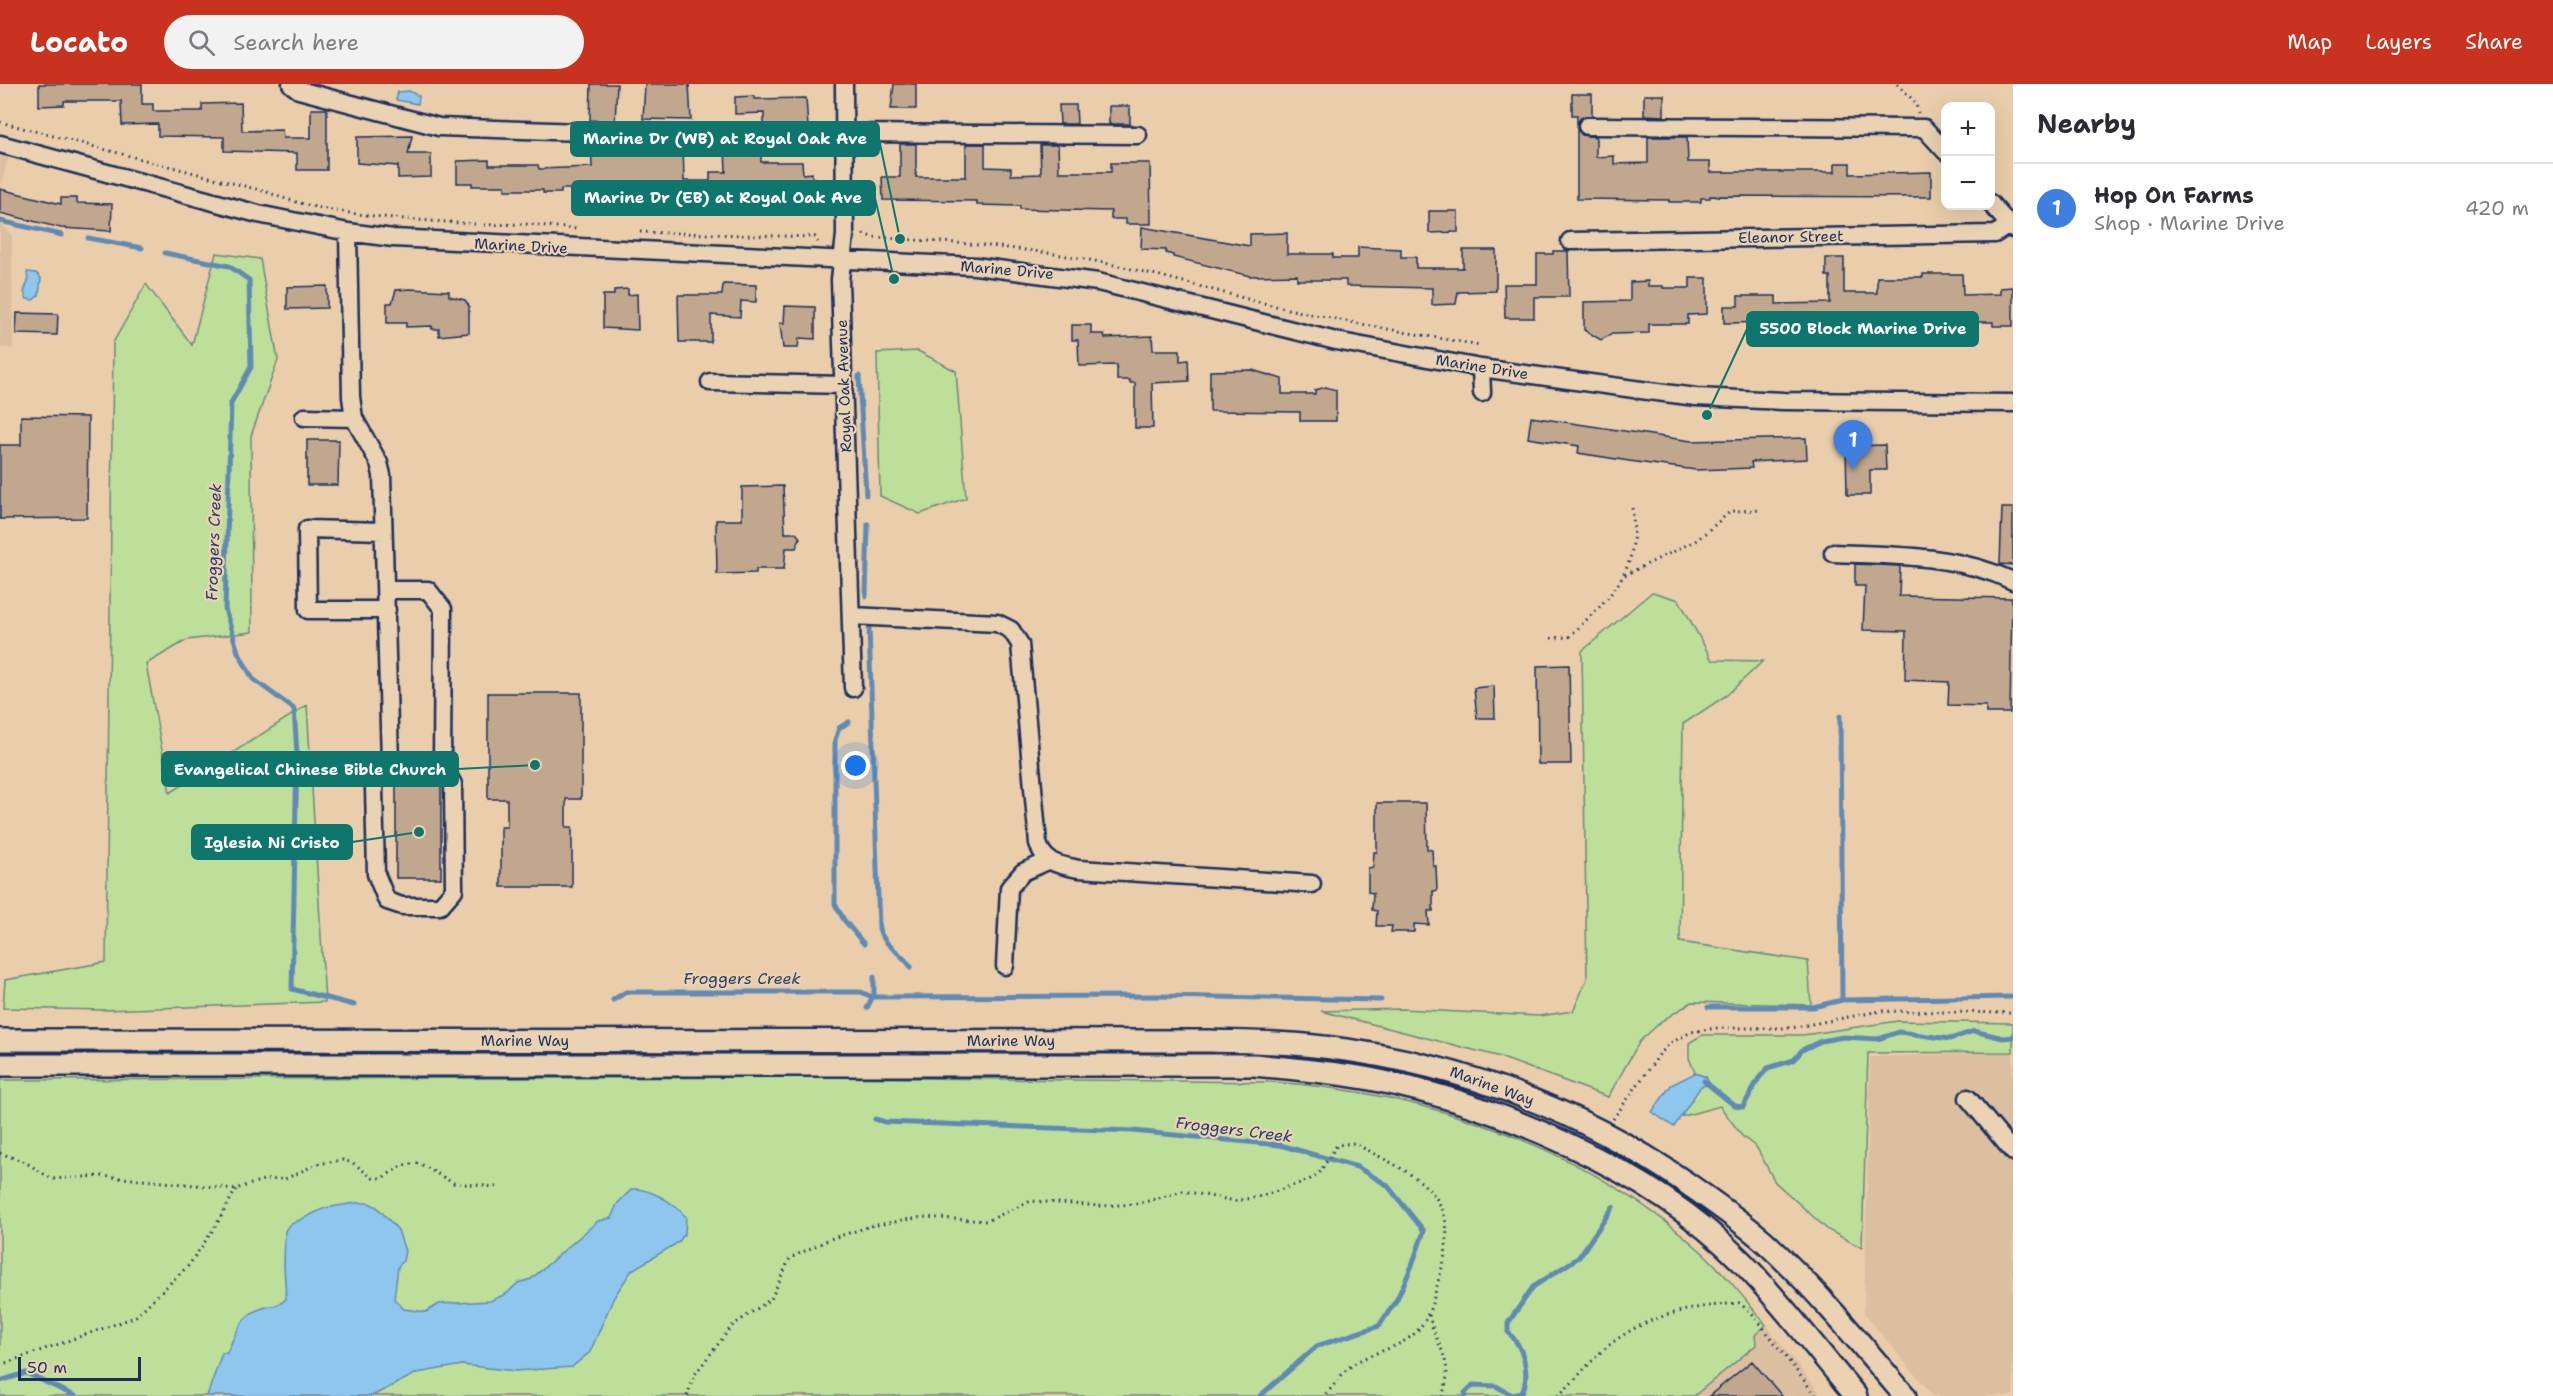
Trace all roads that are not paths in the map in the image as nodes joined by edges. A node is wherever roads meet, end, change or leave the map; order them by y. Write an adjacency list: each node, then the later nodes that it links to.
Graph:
1 (291, 84): 5 (street)
2 (844, 84): 5 (street, Royal Oak Avenue)
3 (1587, 126): 7 (street)
4 (1138, 135): 5 (street)
5 (844, 137): 12 (street, Royal Oak Avenue)
6 (0, 144): 10 (street, Marine Drive)
7 (1941, 146)
8 (1995, 209): 9 (street)
9 (2011, 227): 11 (street, Eleanor Street)
10 (348, 232): 12 (street, Marine Drive); 19 (street)
11 (1570, 241)
12 (842, 261): 13 (street, Marine Drive); 15 (street, Royal Oak Avenue)
13 (1481, 368): 16 (street); 17 (street, Marine Drive)
14 (710, 382): 15 (street)
15 (844, 385): 25 (street, Royal Oak Avenue)
16 (1482, 393)
17 (2013, 402)
18 (304, 417): 19 (street)
19 (354, 418): 20 (street)
20 (383, 531): 23 (street); 24 (street)
21 (1833, 553): 22 (street)
22 (2013, 581)
23 (387, 590): 24 (street); 28 (street)
24 (387, 610): 27 (street)
25 (852, 616): 26 (street, Royal Oak Avenue); 29 (street)
26 (853, 688)
27 (390, 762): 28 (street); 28 (street)
28 (442, 764)
29 (1048, 861): 30 (street); 31 (street)
30 (1312, 884)
31 (1005, 966)
32 (0, 1040): 37 (main road, Marine Way)
33 (0, 1065): 36 (main road, Marine Way)
34 (1968, 1098): 35 (street)
35 (2013, 1152)
36 (1856, 1396)
37 (1905, 1396)

